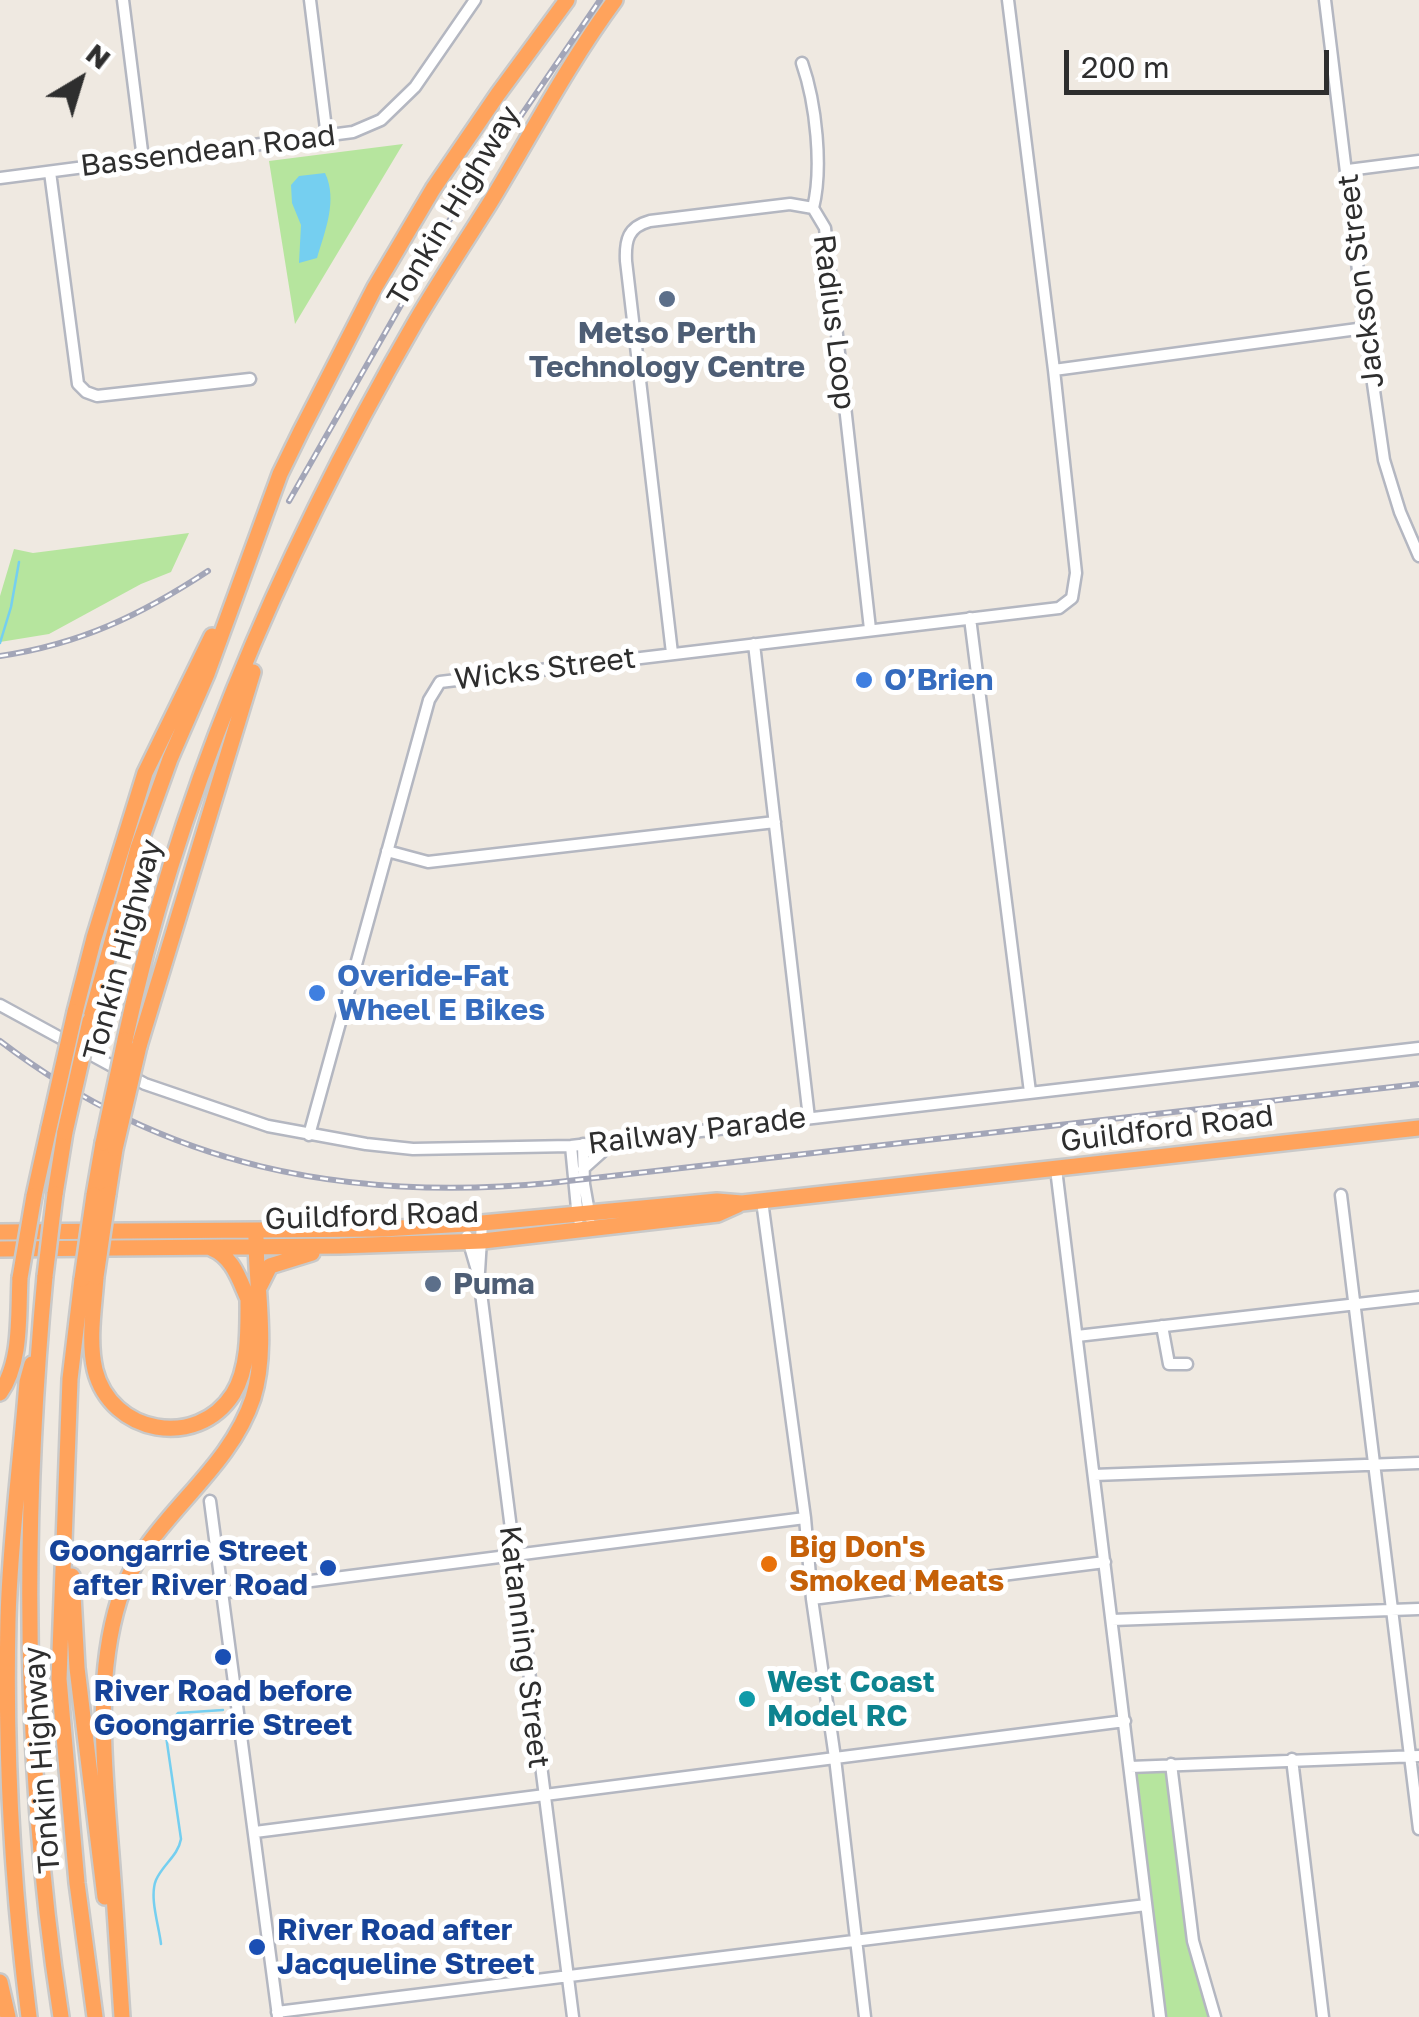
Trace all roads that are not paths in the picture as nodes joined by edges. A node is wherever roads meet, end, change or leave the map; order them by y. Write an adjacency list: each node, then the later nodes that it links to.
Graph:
1 (123, 0): 12 (street)
2 (310, 0): 10 (street)
3 (475, 0): 10 (street, Bassendean Road)
4 (566, 0): 22 (highway, Tonkin Highway)
5 (615, 0): 11 (highway, Tonkin Highway)
6 (625, 0): 11 (highway)
7 (1008, 0): 19 (street)
8 (1325, 0): 14 (street, Jackson Street)
9 (802, 63): 17 (street)
10 (328, 137): 12 (street, Bassendean Road)
11 (518, 157): 50 (highway, Tonkin Highway, bridge)
12 (143, 159): 15 (street, Bassendean Road)
13 (1419, 160): 14 (street)
14 (1348, 170): 18 (street, Jackson Street)
15 (50, 172): 16 (street, Bassendean Road); 20 (street)
16 (0, 178)
17 (812, 208): 24 (street, Radius Loop); 26 (street, Radius Loop)
18 (1364, 328): 19 (street); 21 (street, Jackson Street)
19 (1054, 370): 23 (street, Wicks Street)
20 (250, 379)
21 (1419, 556)
22 (243, 572): 34 (highway, Tonkin Highway, bridge); 34 (highway, bridge)
23 (970, 618): 24 (street, Wicks Street); 31 (street)
24 (870, 630): 25 (street, Wicks Street)
25 (754, 644): 26 (street, Wicks Street); 27 (street)
26 (672, 653): 28 (street, Wicks Street)
27 (774, 822): 28 (street); 32 (street)
28 (386, 851): 35 (street, Wicks Street)
29 (0, 1005): 35 (street, Railway Parade)
30 (1419, 1048): 31 (street, Railway Parade)
31 (1030, 1092): 32 (street, Railway Parade)
32 (809, 1118): 36 (street, Railway Parade)
33 (1419, 1128): 39 (highway, Guildford Road)
34 (57, 1130): 56 (highway, Tonkin Highway, bridge); 58 (highway, bridge)
35 (309, 1135): 37 (street, Railway Parade)
36 (616, 1141): 37 (street, Railway Parade); 38 (street)
37 (577, 1145): 38 (street); 42 (street)
38 (582, 1169): 42 (street)
39 (1056, 1169): 41 (highway, Guildford Road); 55 (street)
40 (1341, 1194): 53 (street)
41 (762, 1202): 42 (highway, Guildford Road); 64 (street)
42 (585, 1222): 43 (highway, Guildford Road); 46 (highway, Guildford Road)
43 (474, 1224): 45 (highway, Guildford Road); 46 (street, Katanning Street)
44 (0, 1232): 45 (highway, Guildford Road)
45 (251, 1239): 47 (highway, Guildford Road); 48 (highway, Guildford Road); 51 (highway)
46 (476, 1242): 47 (highway, Guildford Road); 65 (street, Katanning Street)
47 (340, 1246): 51 (highway)
48 (208, 1247): 49 (highway, Guildford Road); 51 (highway)
49 (0, 1249)
50 (89, 1278): 51 (highway); 62 (highway, Tonkin Highway)
51 (253, 1297): 90 (highway)
52 (1419, 1297): 53 (street)
53 (1354, 1304): 54 (street); 60 (street)
54 (1162, 1326): 55 (street); 57 (street)
55 (1077, 1336): 61 (street)
56 (39, 1340): 87 (highway, Tonkin Highway); 88 (highway, Tonkin Highway)
57 (1187, 1364)
58 (0, 1393)
59 (1419, 1463): 60 (street)
60 (1372, 1464): 61 (street); 69 (street)
61 (1094, 1475): 66 (street)
62 (66, 1488): 89 (highway, Tonkin Highway); 90 (highway)
63 (210, 1501): 67 (street)
64 (805, 1518): 65 (street); 68 (street)
65 (513, 1554): 67 (street); 78 (street, Katanning Street)
66 (1105, 1562): 68 (street); 71 (street)
67 (224, 1592): 80 (street)
68 (812, 1599): 74 (street)
69 (1392, 1610): 70 (street); 71 (street); 73 (street)
70 (1419, 1610)
71 (1112, 1620): 72 (street)
72 (1124, 1721): 74 (street); 77 (street)
73 (1415, 1756): 75 (street); 79 (street)
74 (834, 1758): 78 (street); 82 (street)
75 (1292, 1760): 76 (street); 95 (street)
76 (1171, 1764): 77 (street); 94 (street)
77 (1130, 1767): 81 (street)
78 (542, 1794): 80 (street); 83 (street, Katanning Street)
79 (1419, 1829)
80 (256, 1832): 85 (street)
81 (1146, 1905): 82 (street); 93 (street)
82 (855, 1938): 83 (street); 92 (street)
83 (568, 1975): 85 (street); 91 (street, Katanning Street)
84 (0, 1982): 86 (highway)
85 (277, 2014)
86 (8, 2017)
87 (29, 2017)
88 (60, 2017)
89 (95, 2017)
90 (122, 2017)
91 (573, 2017)
92 (865, 2017)
93 (1160, 2017)
94 (1215, 2017)
95 (1322, 2017)

